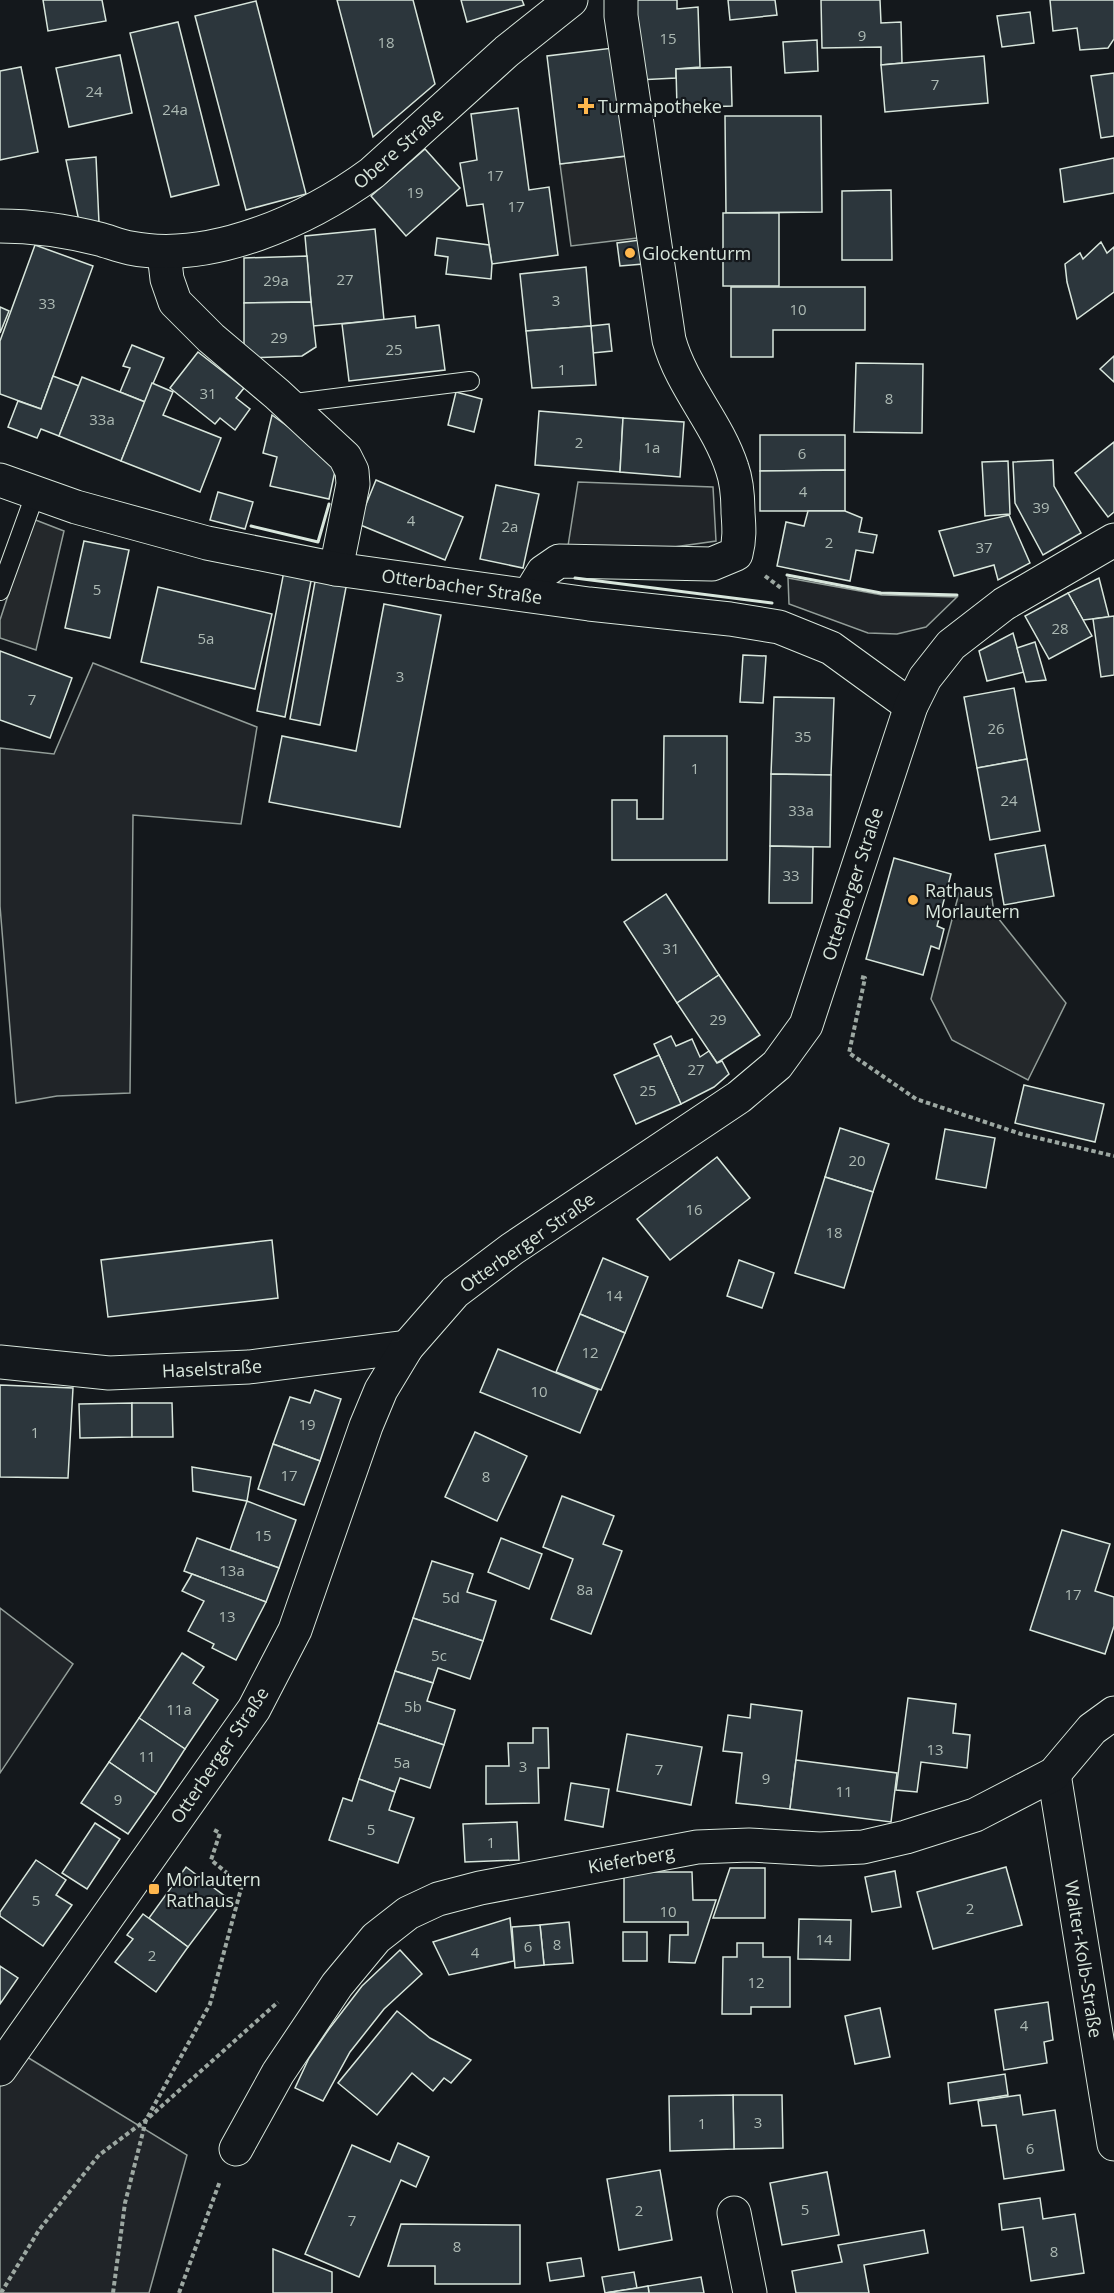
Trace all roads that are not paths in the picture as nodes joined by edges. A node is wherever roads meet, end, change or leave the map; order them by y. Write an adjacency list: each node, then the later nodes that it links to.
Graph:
1 (571, 0): 4 (street, Obere Straße)
2 (621, 0): 12 (street)
3 (0, 226): 4 (street, Obere Straße)
4 (164, 253): 6 (street)
5 (470, 381): 6 (lane)
6 (287, 404): 10 (street)
7 (0, 480): 8 (street, Otterbacher Straße)
8 (36, 492): 10 (street, Otterbacher Straße); 11 (lane)
9 (1114, 540): 13 (street, Otterberger Straße)
10 (336, 569): 12 (street, Otterbacher Straße)
11 (0, 591)
12 (529, 595): 13 (street, Otterbacher Straße)
13 (910, 706): 14 (street, Otterberger Straße)
14 (407, 1347): 15 (street, Haselstraße); 18 (street, Otterberger Straße)
15 (5, 1357)
16 (1114, 1713): 17 (street, Kieferberg)
17 (1054, 1774): 19 (street, Walter-Kolb-Straße); 20 (street, Kieferberg)
18 (0, 2069)
19 (1114, 2144)
20 (236, 2149)
21 (734, 2213): 22 (street)
22 (750, 2293)

